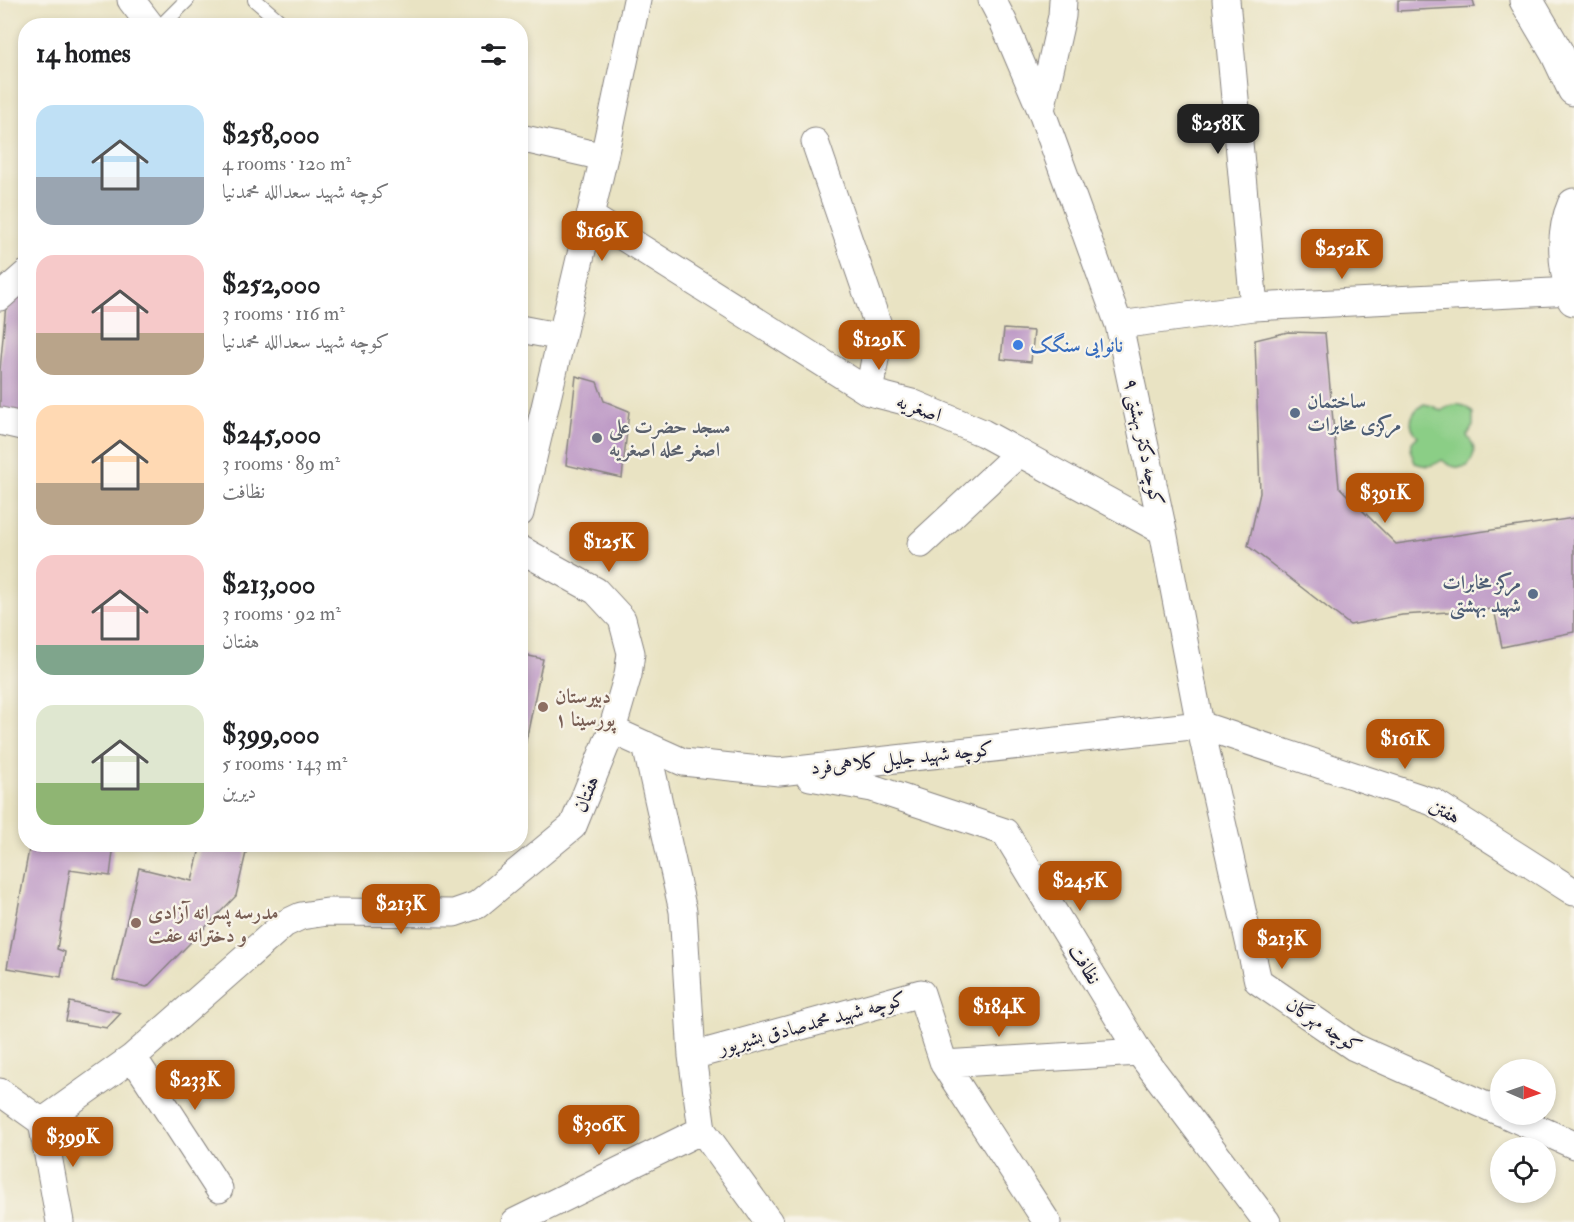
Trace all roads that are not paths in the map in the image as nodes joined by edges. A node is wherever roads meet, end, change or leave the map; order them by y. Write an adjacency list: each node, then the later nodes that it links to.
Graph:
1 (132, 0): 9 (street)
2 (187, 0): 10 (lane)
3 (255, 0): 11 (lane)
4 (637, 0): 17 (street)
5 (992, 0): 14 (street, کوچه دکتر بهشتی ۹)
6 (1063, 0): 14 (street)
7 (1226, 0): 23 (street)
8 (1526, 0): 12 (main road)
9 (145, 18)
10 (169, 18)
11 (276, 18)
12 (1566, 46): 13 (main road)
13 (1574, 89)
14 (1041, 110): 24 (street, کوچه دکتر بهشتی ۹)
15 (528, 140): 17 (street)
16 (815, 142): 27 (street)
17 (604, 158): 19 (street)
18 (1574, 205): 21 (main road)
19 (590, 216): 26 (street); 27 (street, اصغریه)
20 (18, 281): 22 (street)
21 (1573, 295): 23 (street)
22 (0, 297)
23 (1254, 307): 24 (street)
24 (1119, 326): 32 (street, کوچه دکتر بهشتی ۹)
25 (528, 331): 26 (street)
26 (562, 337): 31 (street)
27 (869, 392): 30 (street, اصغریه)
28 (0, 421): 29 (street)
29 (18, 425)
30 (1019, 453): 32 (street, اصغریه); 33 (street)
31 (528, 479)
32 (1163, 531): 35 (street, کوچه دکتر بهشتی ۹)
33 (921, 544)
34 (528, 553): 36 (street, هفتان)
35 (1200, 725): 38 (street, کوچه شهید جلیل کلاهی‌فرد); 39 (street, هفتن); 45 (street, کوچه مهرگان)
36 (612, 730): 37 (street, کوچه شهید جلیل کلاهی‌فرد); 42 (street, هفتان)
37 (646, 745): 38 (street, کوچه شهید جلیل کلاهی‌فرد); 41 (street)
38 (779, 772): 40 (street, نظافت)
39 (1574, 892)
40 (1139, 1052): 43 (street); 55 (street, نظافت)
41 (692, 1056): 43 (street, کوچه شهید محمدصادق بشیرپور); 48 (street)
42 (133, 1057): 46 (street, هفتان); 50 (street)
43 (945, 1064): 54 (street, کوچه شهید محمدصادق بشیرپور)
44 (0, 1092): 46 (street)
45 (1490, 1108)
46 (42, 1122): 51 (street)
47 (1530, 1125): 49 (street)
48 (702, 1130): 52 (street); 53 (street)
49 (1574, 1145)
50 (219, 1189)
51 (60, 1222)
52 (515, 1222)
53 (769, 1222)
54 (1047, 1222)
55 (1267, 1222)

